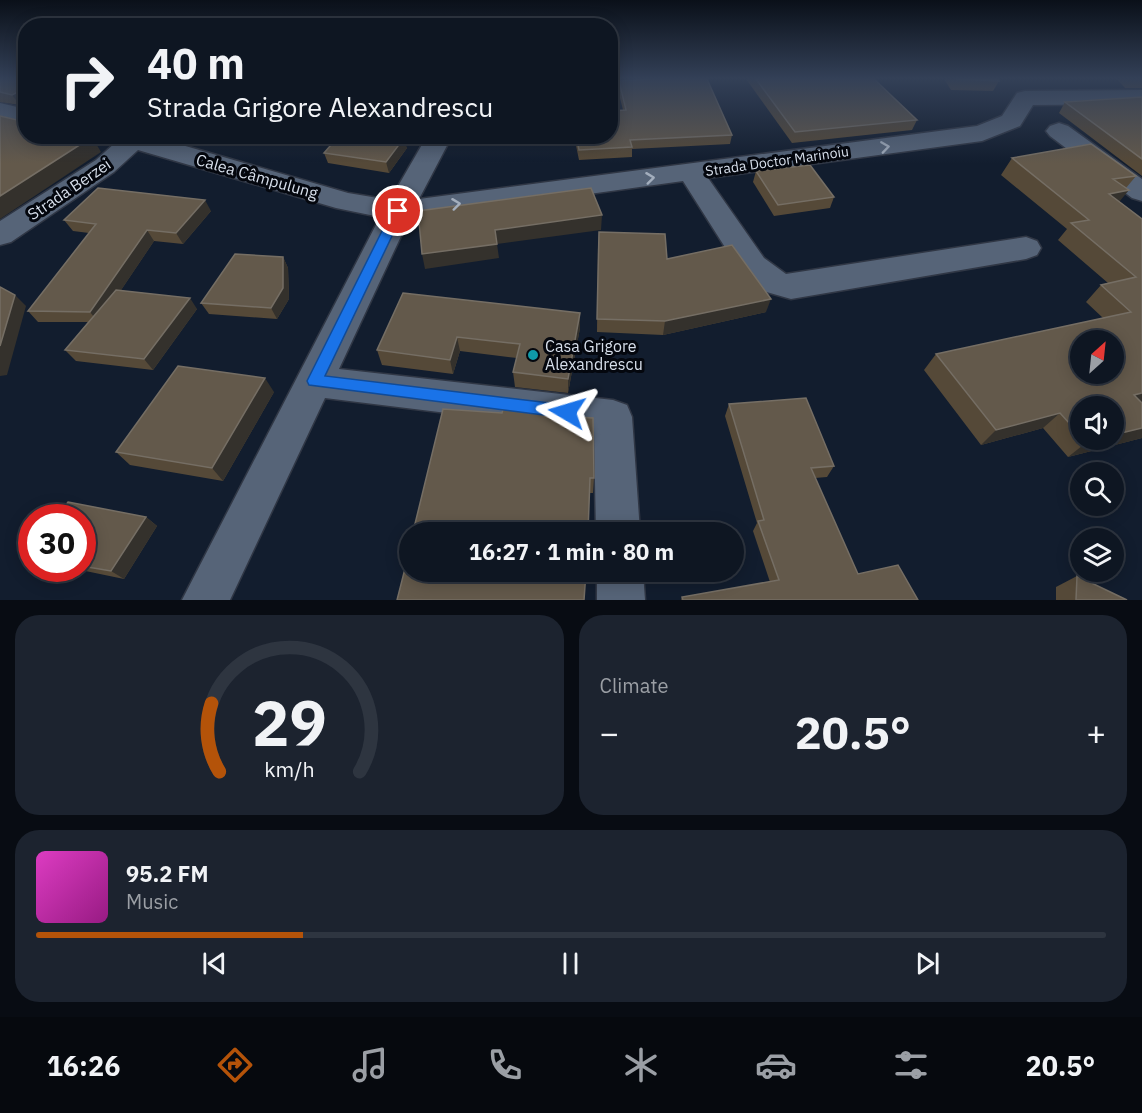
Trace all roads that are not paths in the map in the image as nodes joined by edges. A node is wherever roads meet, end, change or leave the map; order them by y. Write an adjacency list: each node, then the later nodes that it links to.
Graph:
1 (1014, 107): 8 (street, Strada Doctor Marinoiu, one-way to 1)
2 (0, 111): 3 (street)
3 (18, 114)
4 (1059, 131): 9 (street)
5 (124, 144): 11 (street, Strada Berzei)
6 (151, 144): 10 (street, Calea Câmpulung)
7 (436, 144): 10 (street)
8 (690, 173): 10 (street, Strada Doctor Marinoiu, one-way to 8); 12 (street)
9 (1142, 192)
10 (398, 211): 13 (street)
11 (0, 235)
12 (1026, 248)
13 (315, 381): 14 (street); 16 (street)
14 (618, 522)
15 (620, 582): 17 (street)
16 (206, 600)
17 (621, 600)

